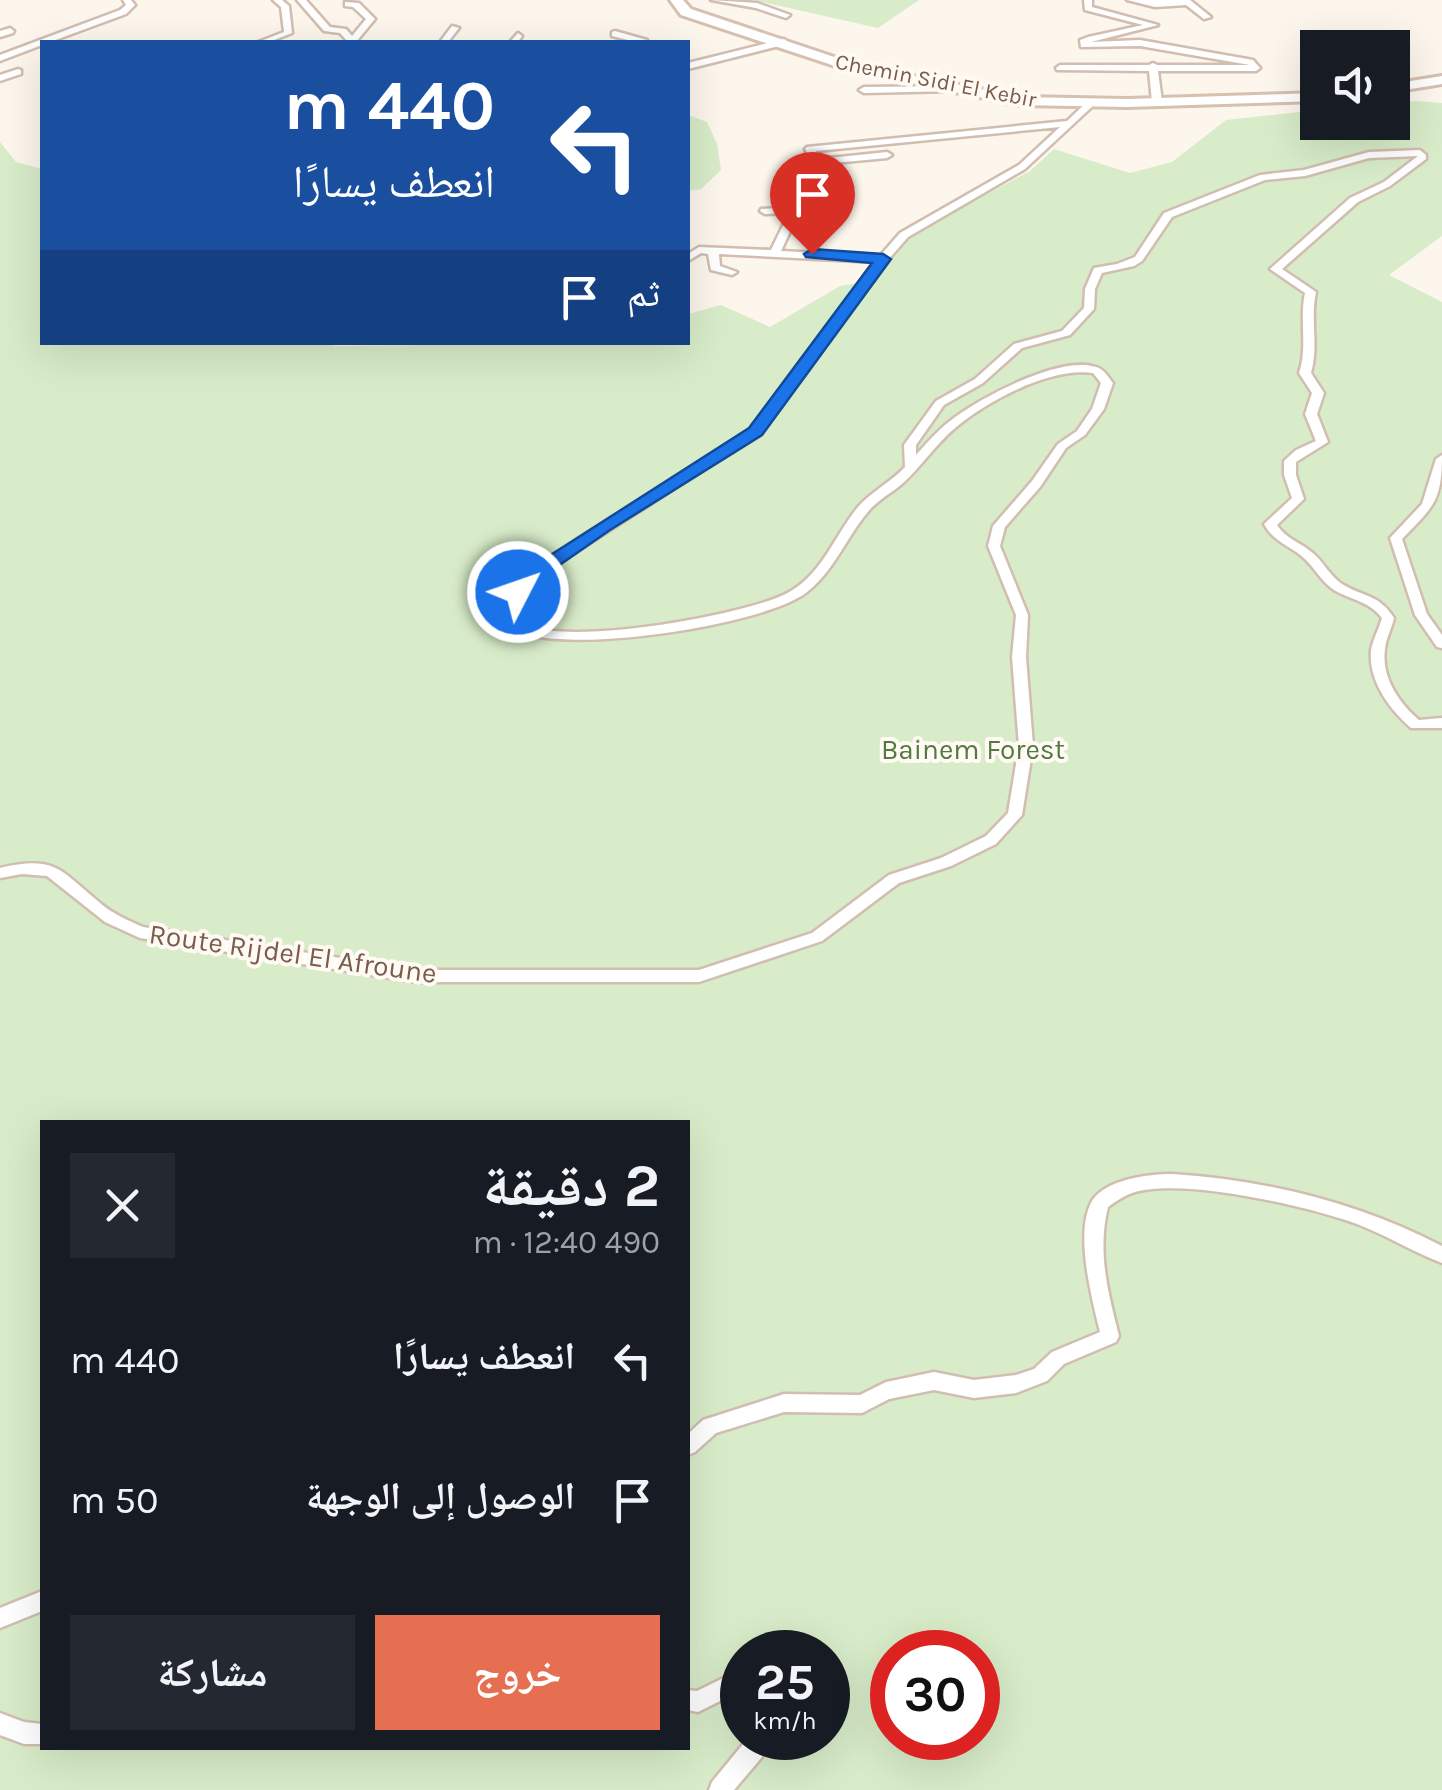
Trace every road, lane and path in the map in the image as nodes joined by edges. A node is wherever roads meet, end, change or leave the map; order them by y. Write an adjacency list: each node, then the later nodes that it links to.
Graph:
1 (127, 0): 13 (street)
2 (277, 0): 14 (street)
3 (301, 0): 15 (street)
4 (676, 0): 19 (street, Chemin Sidi El Kebir)
5 (715, 0): 9 (street)
6 (1088, 0): 25 (street)
7 (1131, 0): 10 (street)
8 (348, 4): 16 (street)
9 (786, 15)
10 (1207, 17)
11 (454, 28): 17 (street)
12 (615, 34): 18 (street)
13 (48, 40)
14 (267, 40)
15 (350, 40)
16 (354, 40)
17 (445, 40)
18 (637, 40)
19 (784, 42): 23 (street); 31 (street, Chemin Sidi El Kebir)
20 (40, 43): 22 (street)
21 (690, 56): 23 (street)
22 (0, 58)
23 (709, 61): 24 (street)
24 (690, 66)
25 (1153, 66): 26 (street); 34 (street)
26 (1060, 68)
27 (18, 72): 28 (street)
28 (0, 78)
29 (1442, 80): 30 (street)
30 (1410, 85)
31 (960, 88): 32 (street); 35 (street, Chemin Sidi El Kebir)
32 (864, 90)
33 (1300, 98): 34 (street, Chemin Sidi El Kebir)
34 (1157, 102): 35 (street, Chemin Sidi El Kebir)
35 (1091, 103): 36 (street)
36 (1070, 123): 38 (street); 46 (street)
37 (887, 155): 38 (street)
38 (817, 162): 39 (street)
39 (829, 186)
40 (838, 207): 42 (street)
41 (764, 211): 42 (street)
42 (794, 211): 44 (street)
43 (713, 250): 44 (street); 45 (street); 47 (street)
44 (776, 251): 46 (street)
45 (690, 257)
46 (883, 259): 49 (street, Route Rijdel El Afroune)
47 (732, 272)
48 (1442, 460): 50 (street)
49 (911, 468): 51 (street); 52 (street, Route Rijdel El Afroune)
50 (1442, 644)
51 (1442, 724)
52 (0, 873)
53 (1442, 1255): 54 (street)
54 (690, 1444)
55 (40, 1602): 56 (street)
56 (0, 1618)
57 (720, 1691): 58 (street)
58 (690, 1700)
59 (0, 1724): 60 (street)
60 (40, 1734)
61 (745, 1760): 62 (street)
62 (720, 1790)

